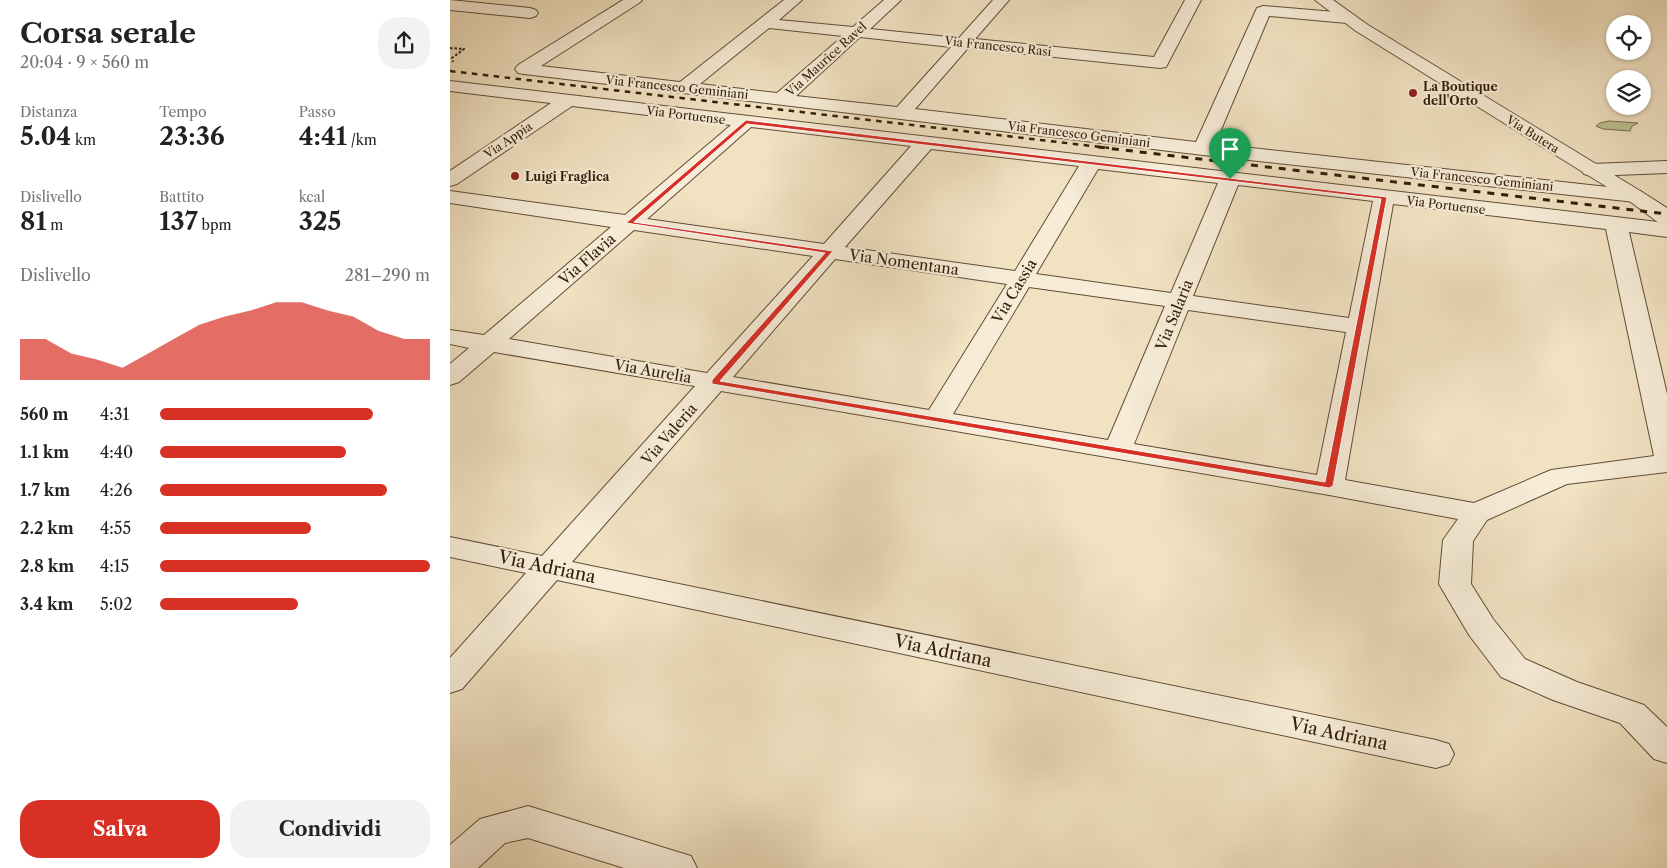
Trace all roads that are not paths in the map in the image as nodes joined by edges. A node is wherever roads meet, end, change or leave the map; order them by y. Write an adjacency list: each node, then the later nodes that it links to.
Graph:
1 (634, 0): 14 (street, Via Francesco Geminiani)
2 (794, 0): 10 (street)
3 (893, 0): 11 (street, Via Maurice Ravel)
4 (1001, 0): 12 (street)
5 (1193, 0): 12 (street, Via Francesco Rasi)
6 (1323, 0): 9 (street, Via Butera)
7 (450, 5): 8 (street)
8 (530, 13)
9 (1347, 18): 20 (street); 23 (street, Via Butera)
10 (766, 23): 11 (street, Via Francesco Rasi); 14 (street)
11 (856, 32): 12 (street, Via Francesco Rasi); 15 (street, Via Maurice Ravel)
12 (964, 43): 17 (street)
13 (450, 86): 16 (street, Via Portuense)
14 (684, 88): 15 (street, Via Francesco Geminiani)
15 (782, 98): 17 (street, Via Francesco Geminiani)
16 (566, 101): 18 (street, Via Portuense); 25 (street, Via Appia)
17 (901, 114): 20 (street, Via Francesco Geminiani)
18 (746, 122): 19 (street, Via Portuense); 30 (street, Via Flavia)
19 (925, 143): 21 (street, Via Portuense); 33 (street, Via Valeria)
20 (1203, 149): 26 (street, Via Francesco Geminiani)
21 (1092, 162): 24 (street, Via Portuense); 34 (street, Via Cassia)
22 (1667, 167): 23 (street)
23 (1591, 170): 26 (street, Via Butera)
24 (1230, 179): 28 (street, Via Portuense); 35 (street, Via Salaria)
25 (450, 180)
26 (1635, 196): 29 (street, Via Butera)
27 (450, 197): 30 (street, Via Nomentana)
28 (1384, 198): 31 (street, Via Portuense); 36 (street)
29 (1667, 218)
30 (629, 223): 33 (street, Via Nomentana); 38 (street, Via Flavia)
31 (1616, 224): 32 (street, Via Portuense); 43 (street)
32 (1667, 230)
33 (830, 251): 34 (street, Via Nomentana); 40 (street, Via Valeria)
34 (1021, 279): 35 (street, Via Nomentana); 41 (street, Via Cassia)
35 (1180, 301): 36 (street, Via Nomentana); 42 (street, Via Salaria)
36 (1359, 327): 45 (street)
37 (450, 337): 38 (street, Via Aurelia)
38 (489, 343): 39 (street, Via Flavia); 40 (street, Via Aurelia)
39 (450, 377)
40 (715, 382): 41 (street, Via Aurelia); 48 (street, Via Valeria)
41 (936, 419): 42 (street, Via Aurelia)
42 (1118, 450): 45 (street, Via Aurelia)
43 (1667, 454)
44 (1667, 463): 46 (street)
45 (1329, 486): 46 (street, Via Aurelia)
46 (1477, 513): 50 (street)
47 (450, 547): 48 (street, Via Adriana)
48 (551, 568): 49 (street, Via Valeria); 51 (street, Via Adriana)
49 (450, 680)
50 (1667, 750)
51 (1436, 754)
52 (454, 868): 53 (street)
53 (677, 868)

